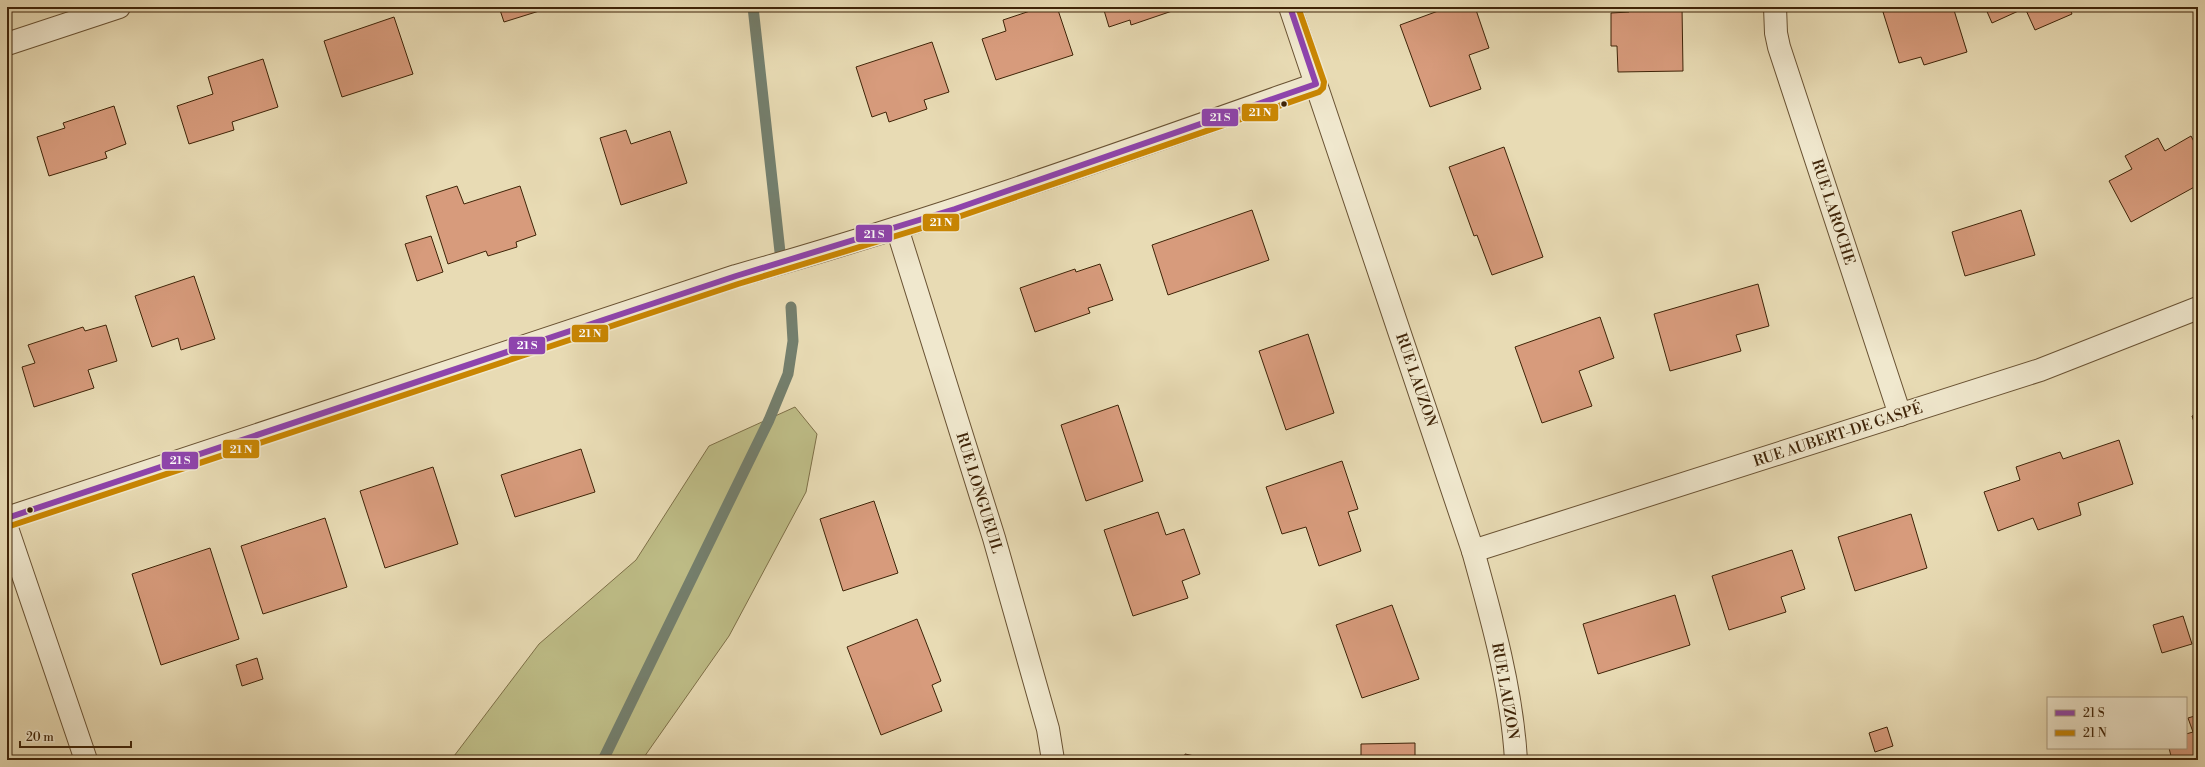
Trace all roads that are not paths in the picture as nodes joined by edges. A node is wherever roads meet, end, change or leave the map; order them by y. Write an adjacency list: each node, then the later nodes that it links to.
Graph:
1 (119, 7): 4 (street)
2 (1290, 7): 5 (street, RUE LAUZON)
3 (1775, 7): 8 (street, RUE LAROCHE)
4 (7, 44)
5 (1316, 84): 6 (street); 11 (street, RUE LAUZON)
6 (897, 228): 9 (street); 13 (street, RUE LONGUEUIL)
7 (2198, 308): 8 (street, RUE AUBERT-DE GASPÉ)
8 (1900, 415): 11 (street, RUE AUBERT-DE GASPÉ)
9 (7, 518)
10 (7, 528): 12 (street)
11 (1473, 551): 14 (street, RUE LAUZON)
12 (86, 760)
13 (1053, 760)
14 (1516, 760)

